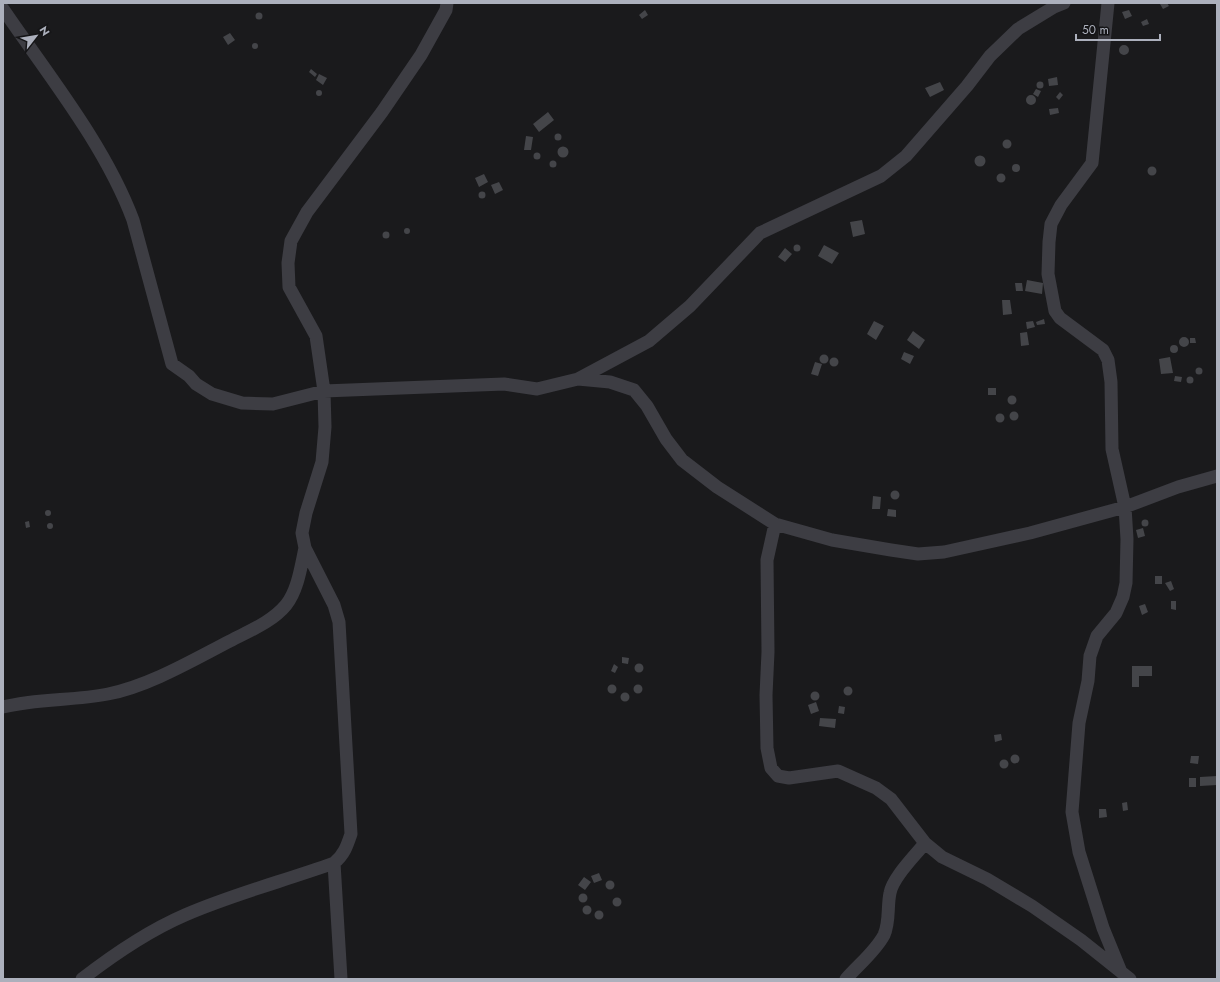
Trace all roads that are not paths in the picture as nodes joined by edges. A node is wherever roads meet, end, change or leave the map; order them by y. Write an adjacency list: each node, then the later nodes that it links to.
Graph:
1 (447, 3): 6 (street)
2 (1064, 3): 5 (street)
3 (1108, 3): 8 (street)
4 (3, 9): 6 (street)
5 (578, 379): 6 (street); 9 (street)
6 (324, 391): 10 (street)
7 (1217, 476): 8 (street)
8 (1125, 507): 9 (street); 14 (street)
9 (775, 524): 12 (street)
10 (305, 548): 11 (street); 13 (street)
11 (3, 706)
12 (925, 843): 14 (street); 17 (street)
13 (334, 863): 15 (street); 16 (street)
14 (1125, 976)
15 (82, 979)
16 (341, 979)
17 (846, 979)

